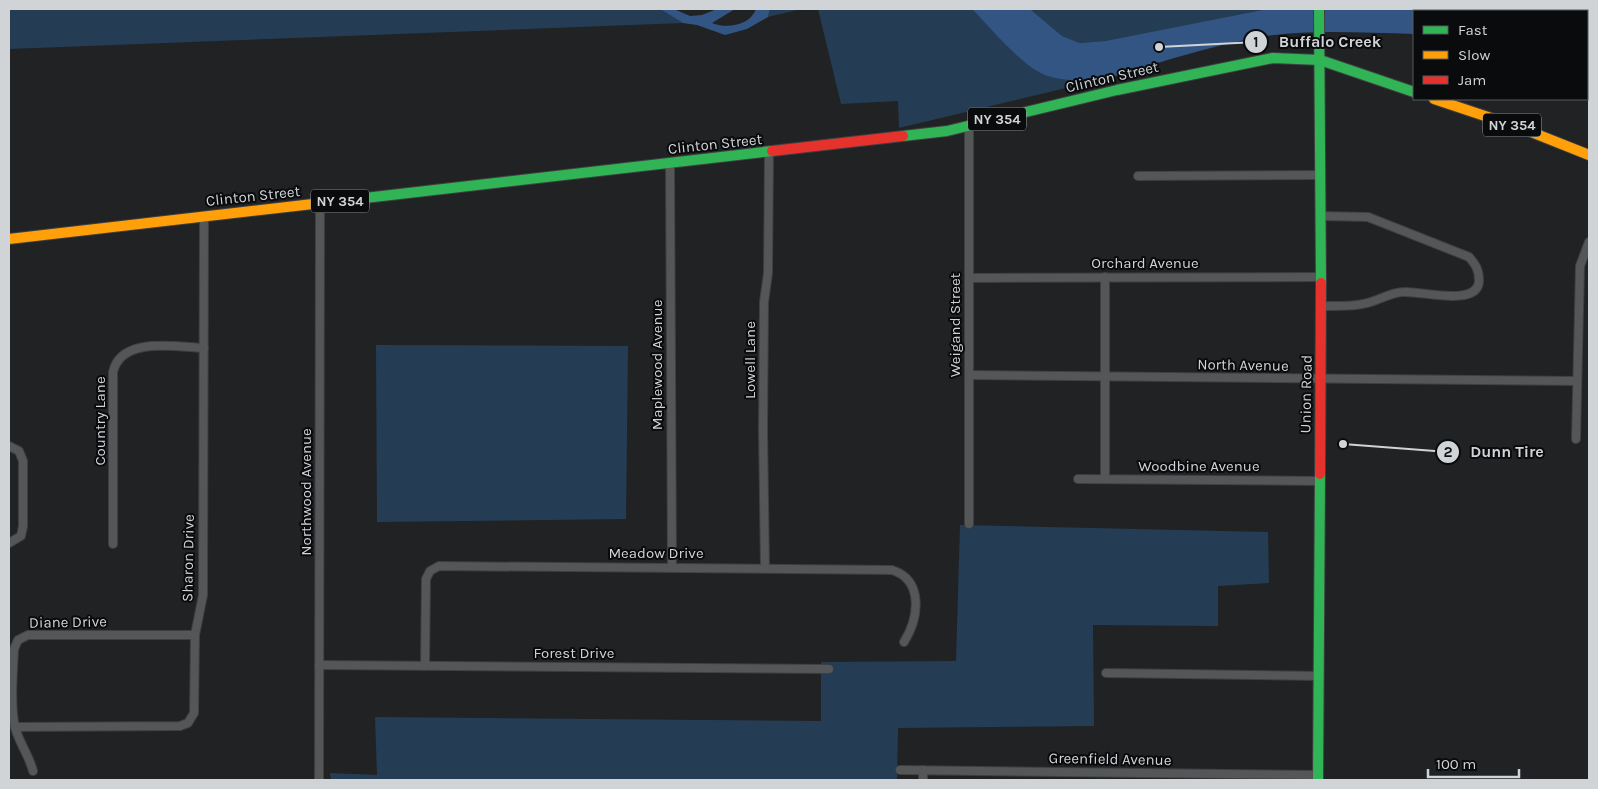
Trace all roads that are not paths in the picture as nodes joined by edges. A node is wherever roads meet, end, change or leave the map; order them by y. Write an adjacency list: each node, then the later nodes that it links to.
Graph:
1 (1319, 9): 2 (main road, Union Road)
2 (1320, 60): 3 (main road, Clinton Street / NY 354); 5 (main road, Clinton Street / NY 354); 9 (main road, Union Road)
3 (1413, 92)
4 (1437, 100): 7 (main road, NY 354)
5 (969, 126): 6 (main road, Clinton Street / NY 354); 18 (street, Weigand Street)
6 (768, 153): 8 (main road, Clinton Street / NY 354); 34 (street, Lowell Lane)
7 (1589, 155)
8 (670, 164): 11 (main road, Clinton Street / NY 354); 33 (street, Maplewood Avenue)
9 (1321, 175): 10 (street); 13 (main road, Union Road)
10 (1138, 176)
11 (320, 204): 12 (main road, Clinton Street / NY 354); 37 (street, Northwood Avenue)
12 (204, 216): 14 (main road, Clinton Street / NY 354); 20 (street, Sharon Drive)
13 (1321, 216): 17 (main road, Union Road); 19 (street)
14 (9, 239)
15 (1589, 242): 24 (street)
16 (1105, 277): 17 (street, Orchard Avenue); 18 (street, Orchard Avenue); 22 (street)
17 (1321, 277): 19 (main road, Union Road)
18 (969, 278): 21 (street, Weigand Street)
19 (1322, 306): 23 (main road, Union Road)
20 (204, 348): 32 (street, Country Lane); 35 (street, Sharon Drive)
21 (969, 375): 22 (street, North Avenue); 30 (street, Weigand Street)
22 (1105, 377): 23 (street, North Avenue); 28 (street)
23 (1321, 379): 24 (street, North Avenue); 29 (main road, Union Road)
24 (1577, 381): 25 (street)
25 (1576, 439)
26 (9, 446): 31 (street)
27 (1078, 479): 28 (street, Woodbine Avenue)
28 (1105, 479): 29 (street, Woodbine Avenue)
29 (1320, 481): 41 (main road, Union Road)
30 (969, 524)
31 (9, 543)
32 (113, 544)
33 (672, 567): 34 (street, Meadow Drive); 38 (street, Meadow Drive)
34 (765, 568): 36 (street, Meadow Drive)
35 (195, 635): 42 (street, Sharon Drive); 42 (street, Diane Drive)
36 (904, 642)
37 (319, 665): 38 (street, Forest Drive); 47 (street, Northwood Avenue)
38 (425, 666): 39 (street, Forest Drive)
39 (829, 669)
40 (1106, 673): 41 (street)
41 (1319, 676): 46 (main road, Union Road)
42 (15, 727): 45 (street, Diane Drive)
43 (900, 770): 44 (street, Greenfield Avenue)
44 (923, 770): 46 (street, Greenfield Avenue); 48 (street)
45 (33, 771)
46 (1318, 778)
47 (319, 780)
48 (923, 780)

